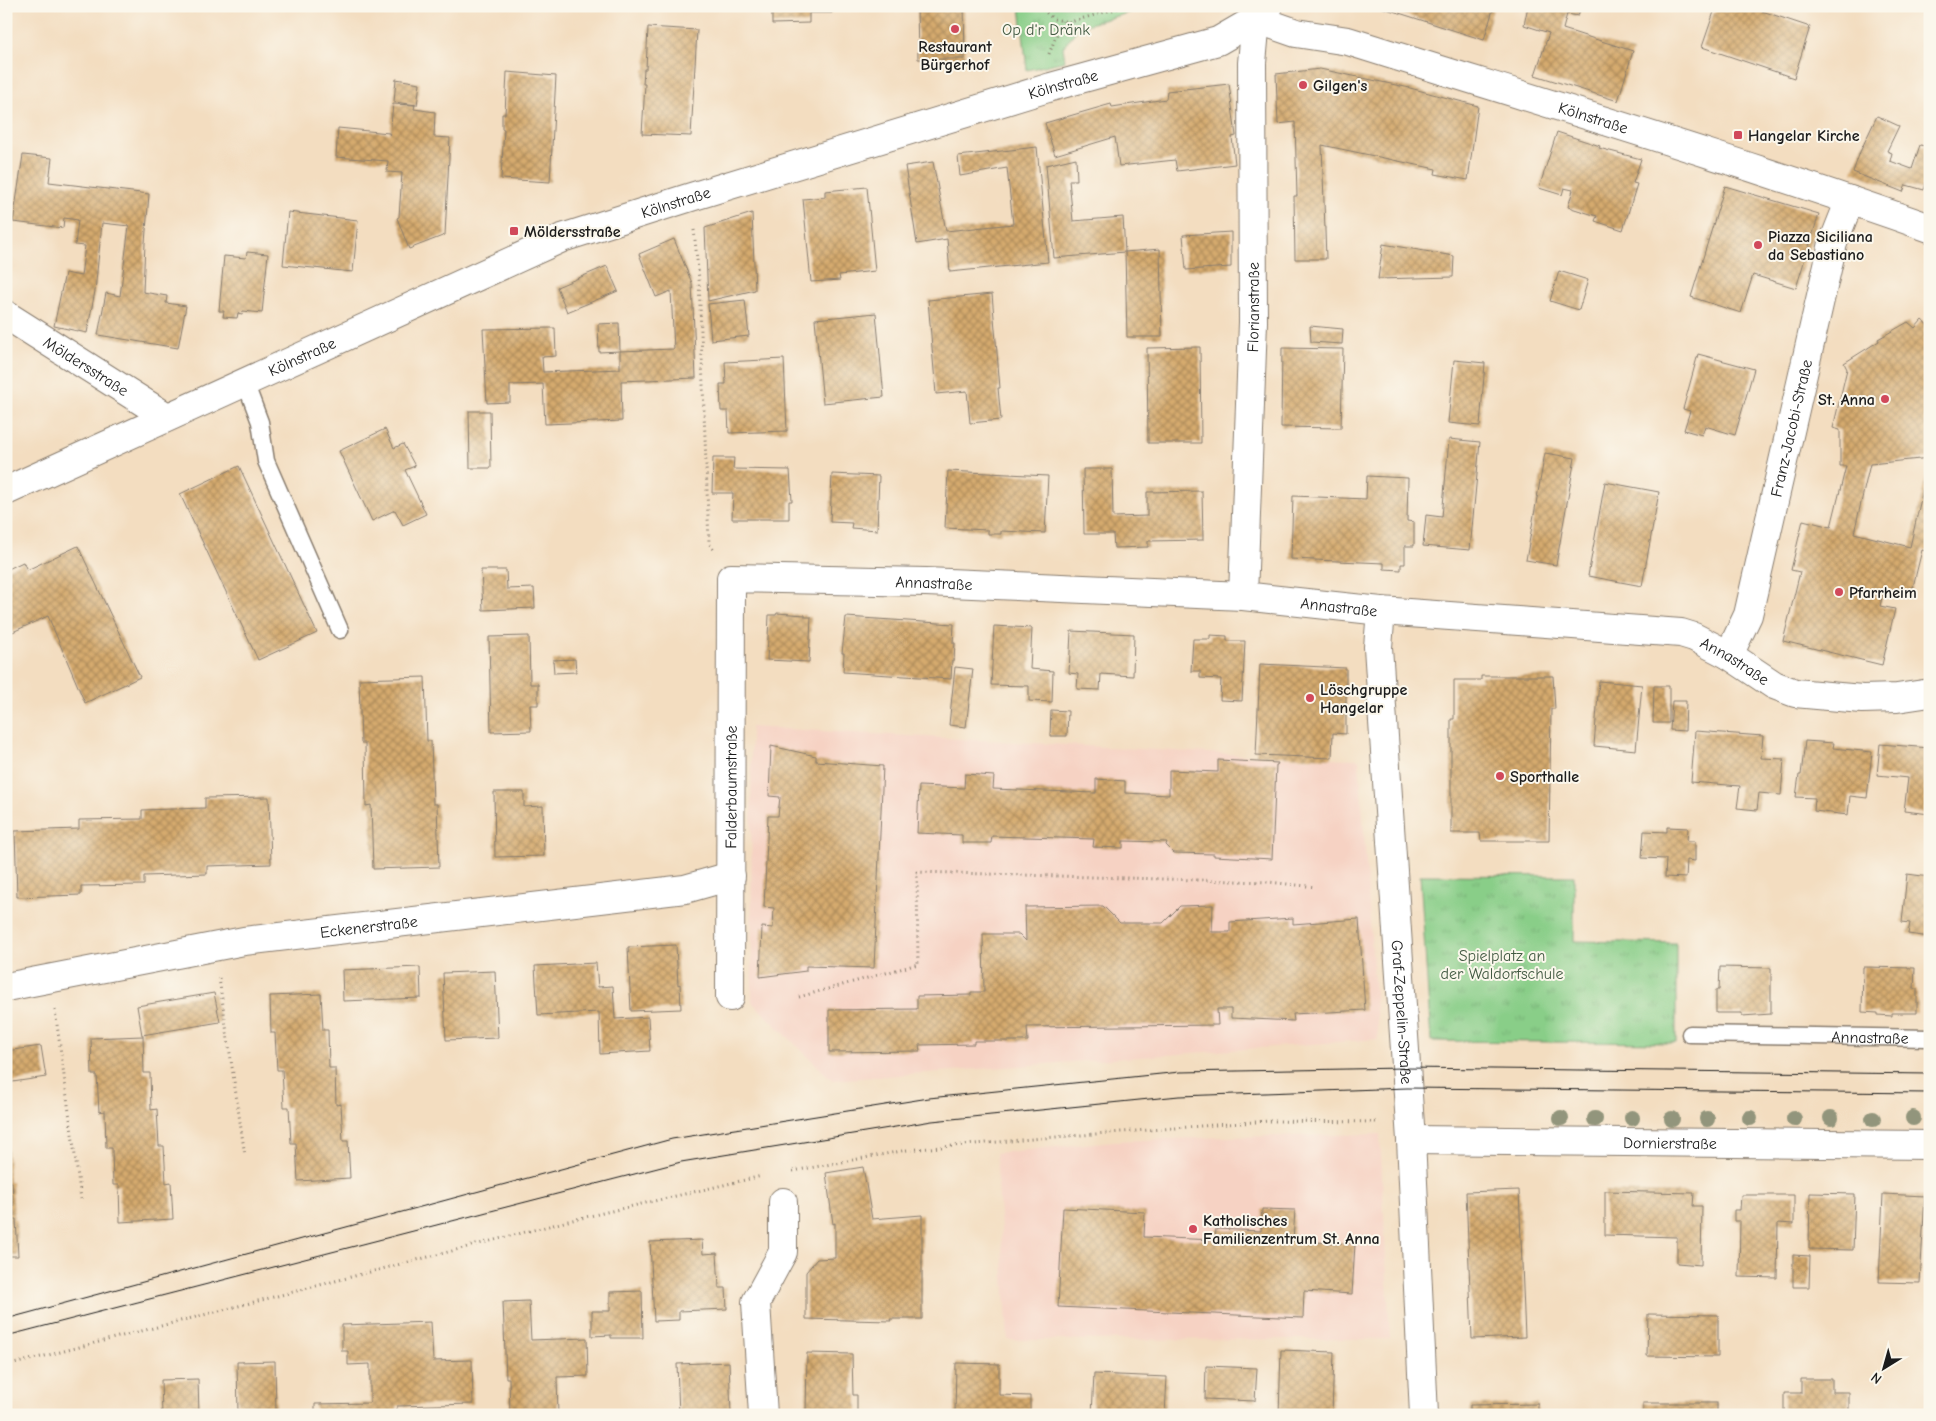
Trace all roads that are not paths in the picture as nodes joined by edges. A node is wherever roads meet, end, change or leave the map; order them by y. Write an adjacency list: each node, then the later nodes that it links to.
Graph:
1 (1261, 11): 2 (street, Kölnstraße); 5 (street, Kölnstraße); 9 (street, Florianstraße)
2 (1850, 200): 3 (street, Kölnstraße); 12 (street, Franz-Jacobi-Straße)
3 (1930, 228)
4 (6, 315): 6 (street, Möldersstraße)
5 (245, 382): 6 (street, Kölnstraße); 11 (lane)
6 (167, 417): 7 (street, Kölnstraße)
7 (6, 491)
8 (731, 578): 9 (street, Annastraße); 14 (street, Falderbaumstraße)
9 (1243, 596): 10 (street, Annastraße)
10 (1381, 611): 12 (street, Annastraße); 19 (street, Graf-Zeppelin-Straße)
11 (340, 630)
12 (1729, 655): 13 (street, Annastraße)
13 (1930, 693)
14 (731, 876): 15 (street, Eckenerstraße); 16 (street, Falderbaumstraße)
15 (6, 987)
16 (730, 997)
17 (1690, 1034): 18 (lane, Annastraße)
18 (1930, 1038)
19 (1410, 1131): 20 (street, Dornierstraße); 23 (street, Graf-Zeppelin-Straße)
20 (1930, 1146)
21 (783, 1202): 22 (street)
22 (763, 1415)
23 (1424, 1415)

